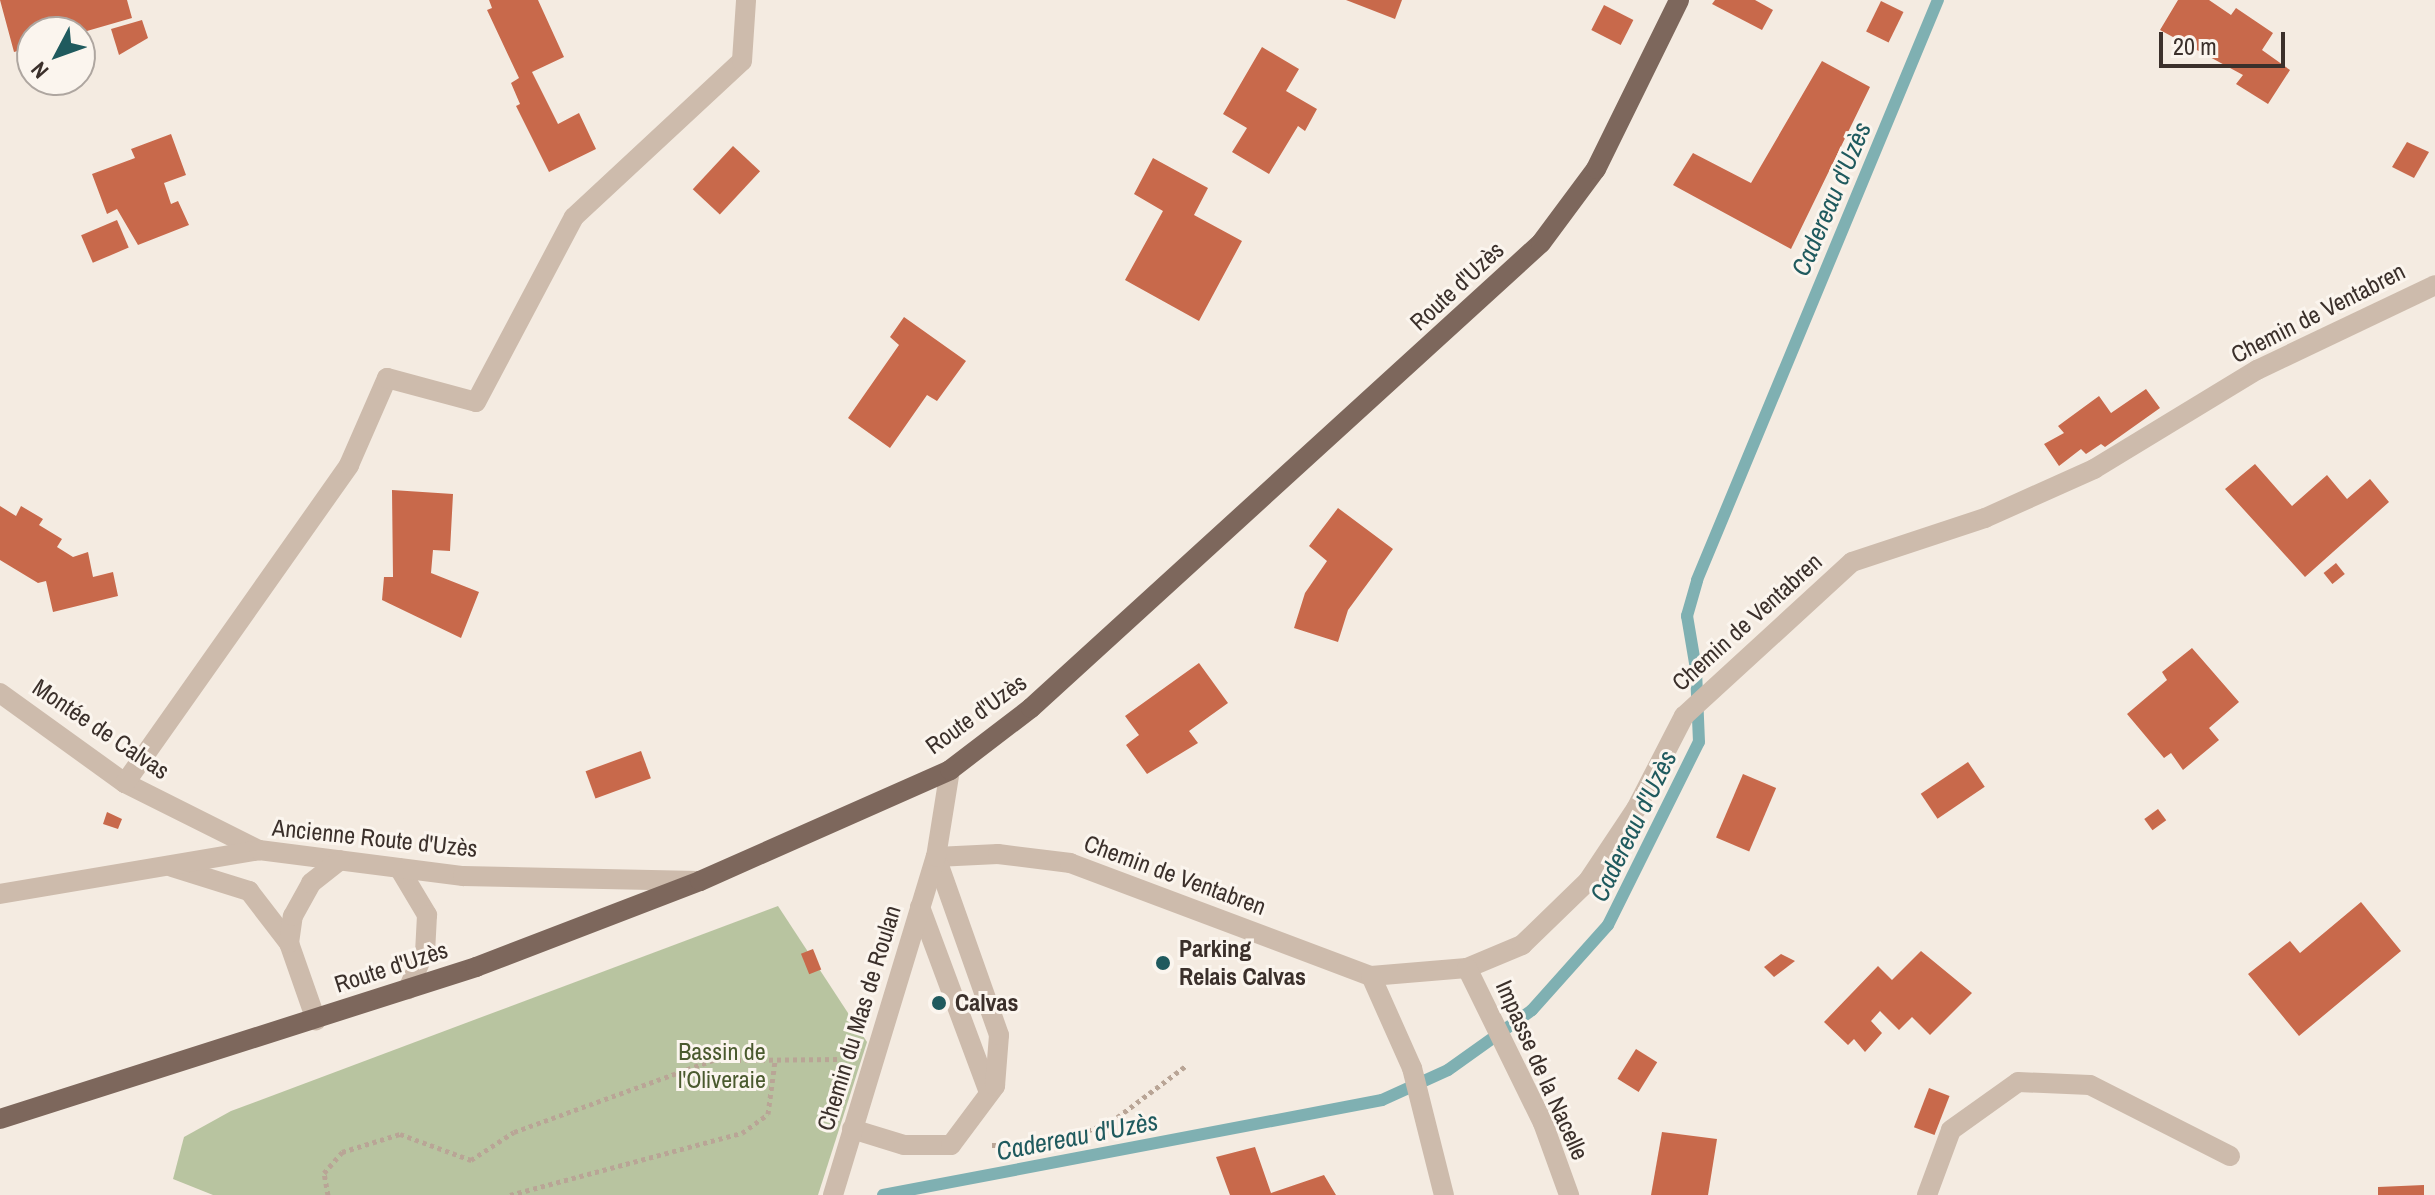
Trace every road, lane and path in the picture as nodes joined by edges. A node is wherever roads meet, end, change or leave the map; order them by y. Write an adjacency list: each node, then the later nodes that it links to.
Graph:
1 (746, 0): 6 (street)
2 (1679, 0): 5 (main road, Route d'Uzès)
3 (2435, 285): 16 (street, Chemin de Ventabren)
4 (0, 693): 6 (street, Montée de Calvas)
5 (950, 770): 8 (street, Chemin du Mas de Roulan); 12 (main road, Route d'Uzès)
6 (125, 783): 7 (street, Montée de Calvas)
7 (259, 850): 9 (street, Ancienne Route d'Uzès); 10 (street, Ancienne Route d'Uzès)
8 (936, 857): 14 (street, Chemin du Mas de Roulan); 17 (street, Chemin de Ventabren); 23 (street)
9 (340, 860): 11 (street, Ancienne Route d'Uzès); 15 (street)
10 (168, 866): 13 (street, Ancienne Route d'Uzès); 15 (street)
11 (399, 868): 12 (street, Ancienne Route d'Uzès); 18 (street)
12 (700, 881): 18 (main road, Route d'Uzès)
13 (0, 894)
14 (920, 907): 20 (street, Chemin du Mas de Roulan); 23 (street)
15 (289, 943): 19 (street)
16 (1467, 968): 17 (street, Chemin de Ventabren); 32 (street, Impasse de la Nacelle)
17 (1371, 976): 31 (street)
18 (408, 989): 19 (main road, Route d'Uzès)
19 (316, 1020): 24 (main road, Route d'Uzès)
20 (874, 1058): 21 (path); 25 (street, Chemin du Mas de Roulan)
21 (775, 1061): 29 (path); 30 (path)
22 (1187, 1065): 26 (path)
23 (989, 1093): 26 (street)
24 (0, 1119)
25 (852, 1129): 26 (street); 28 (street, Chemin du Mas de Roulan)
26 (951, 1145)
27 (2230, 1156): 33 (street)
28 (833, 1192)
29 (328, 1195)
30 (510, 1195)
31 (1444, 1195)
32 (1569, 1195)
33 (1927, 1195)

